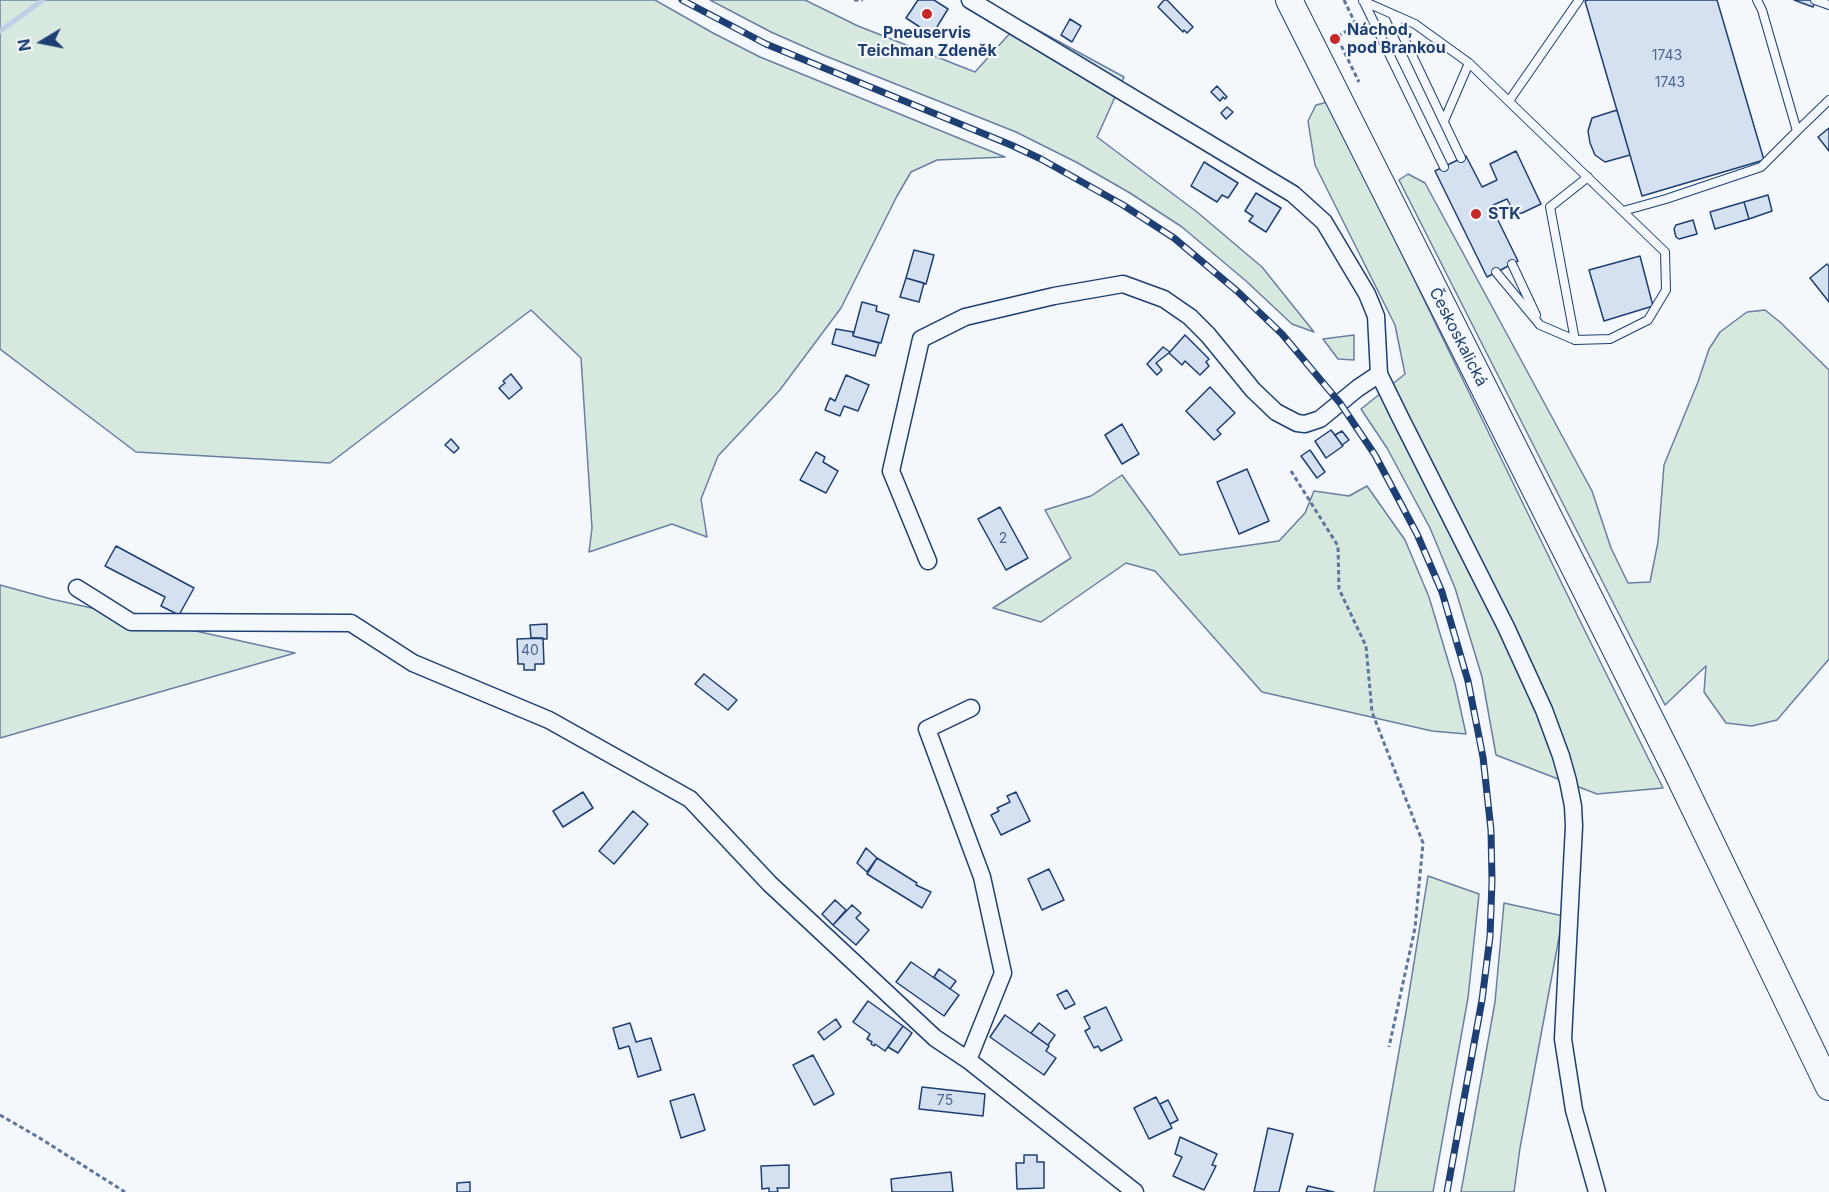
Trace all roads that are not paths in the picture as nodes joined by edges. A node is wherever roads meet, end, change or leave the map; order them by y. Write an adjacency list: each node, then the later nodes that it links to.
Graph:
1 (971, 0): 22 (street)
2 (1289, 0): 27 (main road, Českoskalická)
3 (1363, 0): 8 (lane); 15 (lane)
4 (1579, 0): 11 (lane)
5 (1757, 0): 13 (lane)
6 (1815, 0): 7 (lane)
7 (1829, 5)
8 (1393, 15): 9 (lane); 12 (lane)
9 (1469, 63): 11 (lane); 12 (lane)
10 (1829, 100): 13 (lane)
11 (1509, 101): 16 (lane)
12 (1444, 121): 14 (lane)
13 (1797, 131): 17 (lane)
14 (1461, 158)
15 (1444, 167)
16 (1588, 177): 17 (lane); 21 (lane)
17 (1623, 211): 21 (lane)
18 (1512, 264): 20 (lane)
19 (1496, 272): 20 (lane)
20 (1540, 325): 21 (lane)
21 (1575, 340)
22 (1380, 374): 23 (street); 29 (street)
23 (928, 561)
24 (78, 588): 26 (street)
25 (971, 708): 26 (street)
26 (968, 1060): 28 (street)
27 (1829, 1087)
28 (1135, 1192)
29 (1597, 1192)

